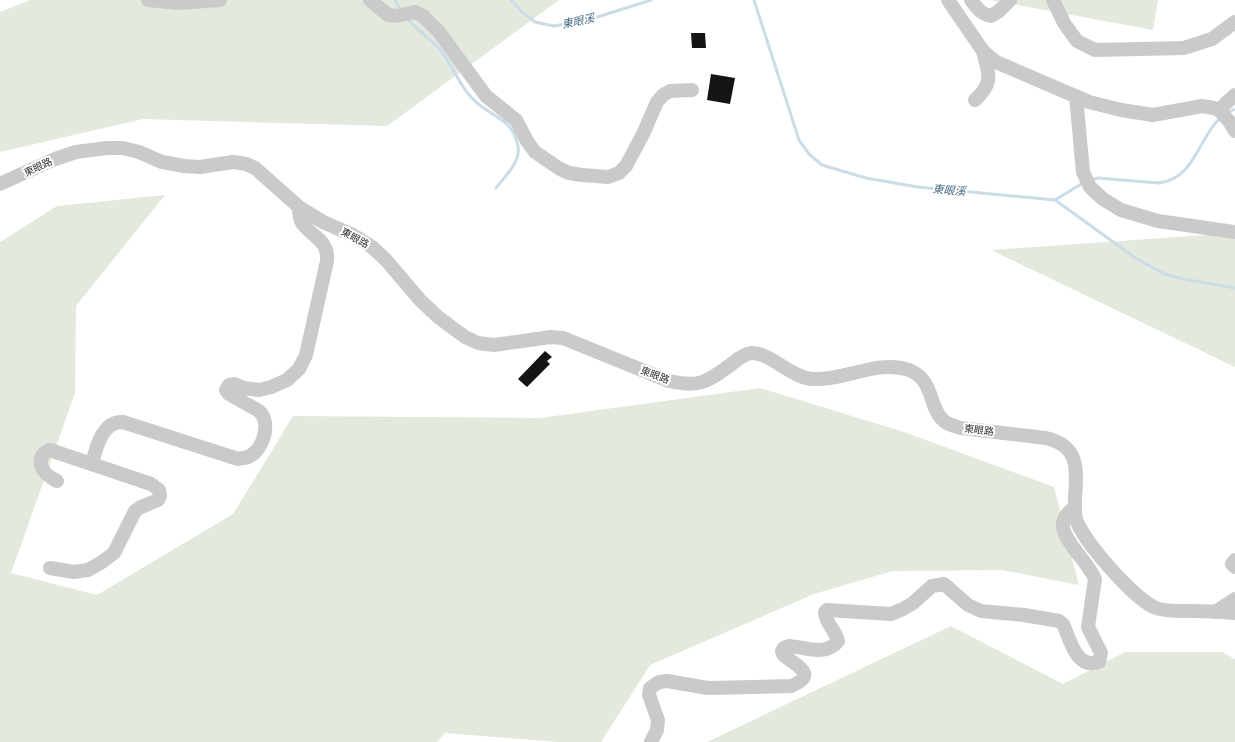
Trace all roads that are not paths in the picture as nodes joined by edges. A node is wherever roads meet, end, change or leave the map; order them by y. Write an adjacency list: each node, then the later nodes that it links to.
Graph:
1 (148, 0): 2 (street)
2 (220, 0)
3 (370, 0): 10 (street)
4 (948, 0): 9 (street)
5 (971, 0): 6 (street)
6 (1010, 0)
7 (1053, 0): 8 (street)
8 (1235, 22)
9 (983, 51): 12 (street); 13 (street)
10 (692, 90)
11 (1235, 95): 14 (street)
12 (1076, 96): 14 (street); 18 (street)
13 (974, 100)
14 (1220, 111): 15 (street)
15 (1235, 131)
16 (0, 184): 17 (street, 東眼路)
17 (299, 207): 19 (street); 21 (street, 東眼路)
18 (1235, 232)
19 (92, 464): 20 (street); 24 (street)
20 (57, 481)
21 (1075, 507): 26 (street, 東眼路); 28 (street)
22 (1235, 560): 23 (street)
23 (1235, 567)
24 (50, 568)
25 (1235, 599): 26 (street)
26 (1215, 612): 27 (street, 東眼路)
27 (1235, 614)
28 (651, 742)

